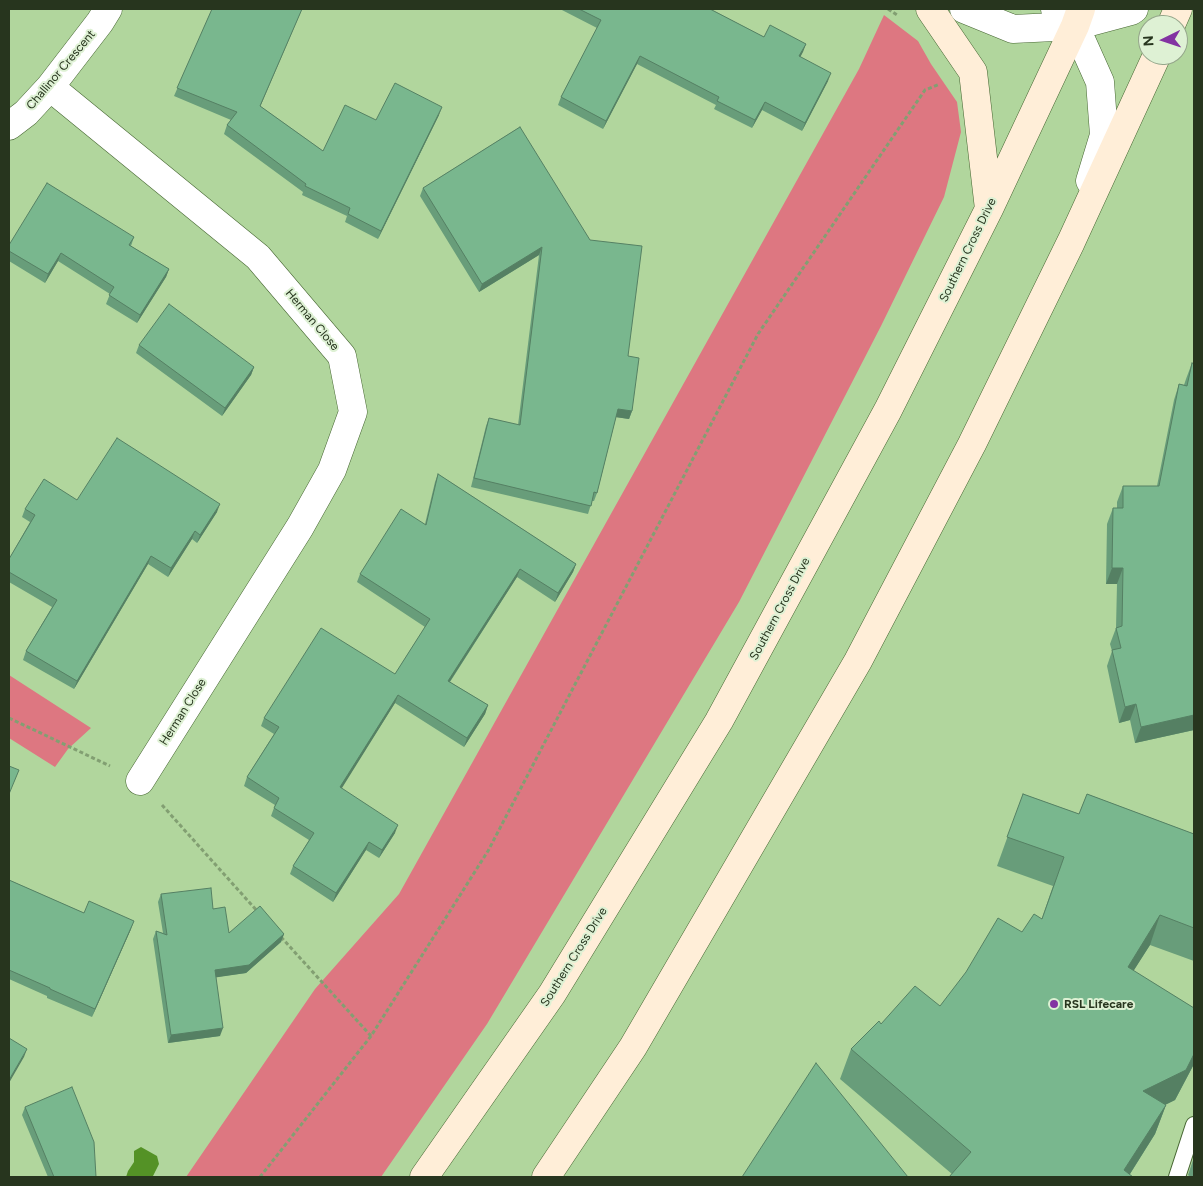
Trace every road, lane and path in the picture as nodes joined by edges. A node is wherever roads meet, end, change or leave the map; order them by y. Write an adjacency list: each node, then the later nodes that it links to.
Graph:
1 (108, 9): 7 (street, Challinor Crescent)
2 (930, 9): 10 (main road)
3 (964, 9): 5 (street)
4 (1134, 9): 5 (street)
5 (1071, 15): 10 (main road, Southern Cross Drive); 11 (street)
6 (1152, 65): 11 (main road)
7 (50, 87): 9 (street, Challinor Crescent); 13 (street, Herman Close)
8 (925, 90): 16 (path)
9 (9, 126)
10 (988, 209): 19 (main road, Southern Cross Drive)
11 (1071, 242): 20 (main road)
12 (9, 718): 13 (path)
13 (140, 780): 14 (path)
14 (259, 912)
15 (278, 934): 16 (path)
16 (371, 1036): 18 (path)
17 (1194, 1124): 21 (lane)
18 (260, 1177)
19 (424, 1177)
20 (546, 1177)
21 (1177, 1177)

